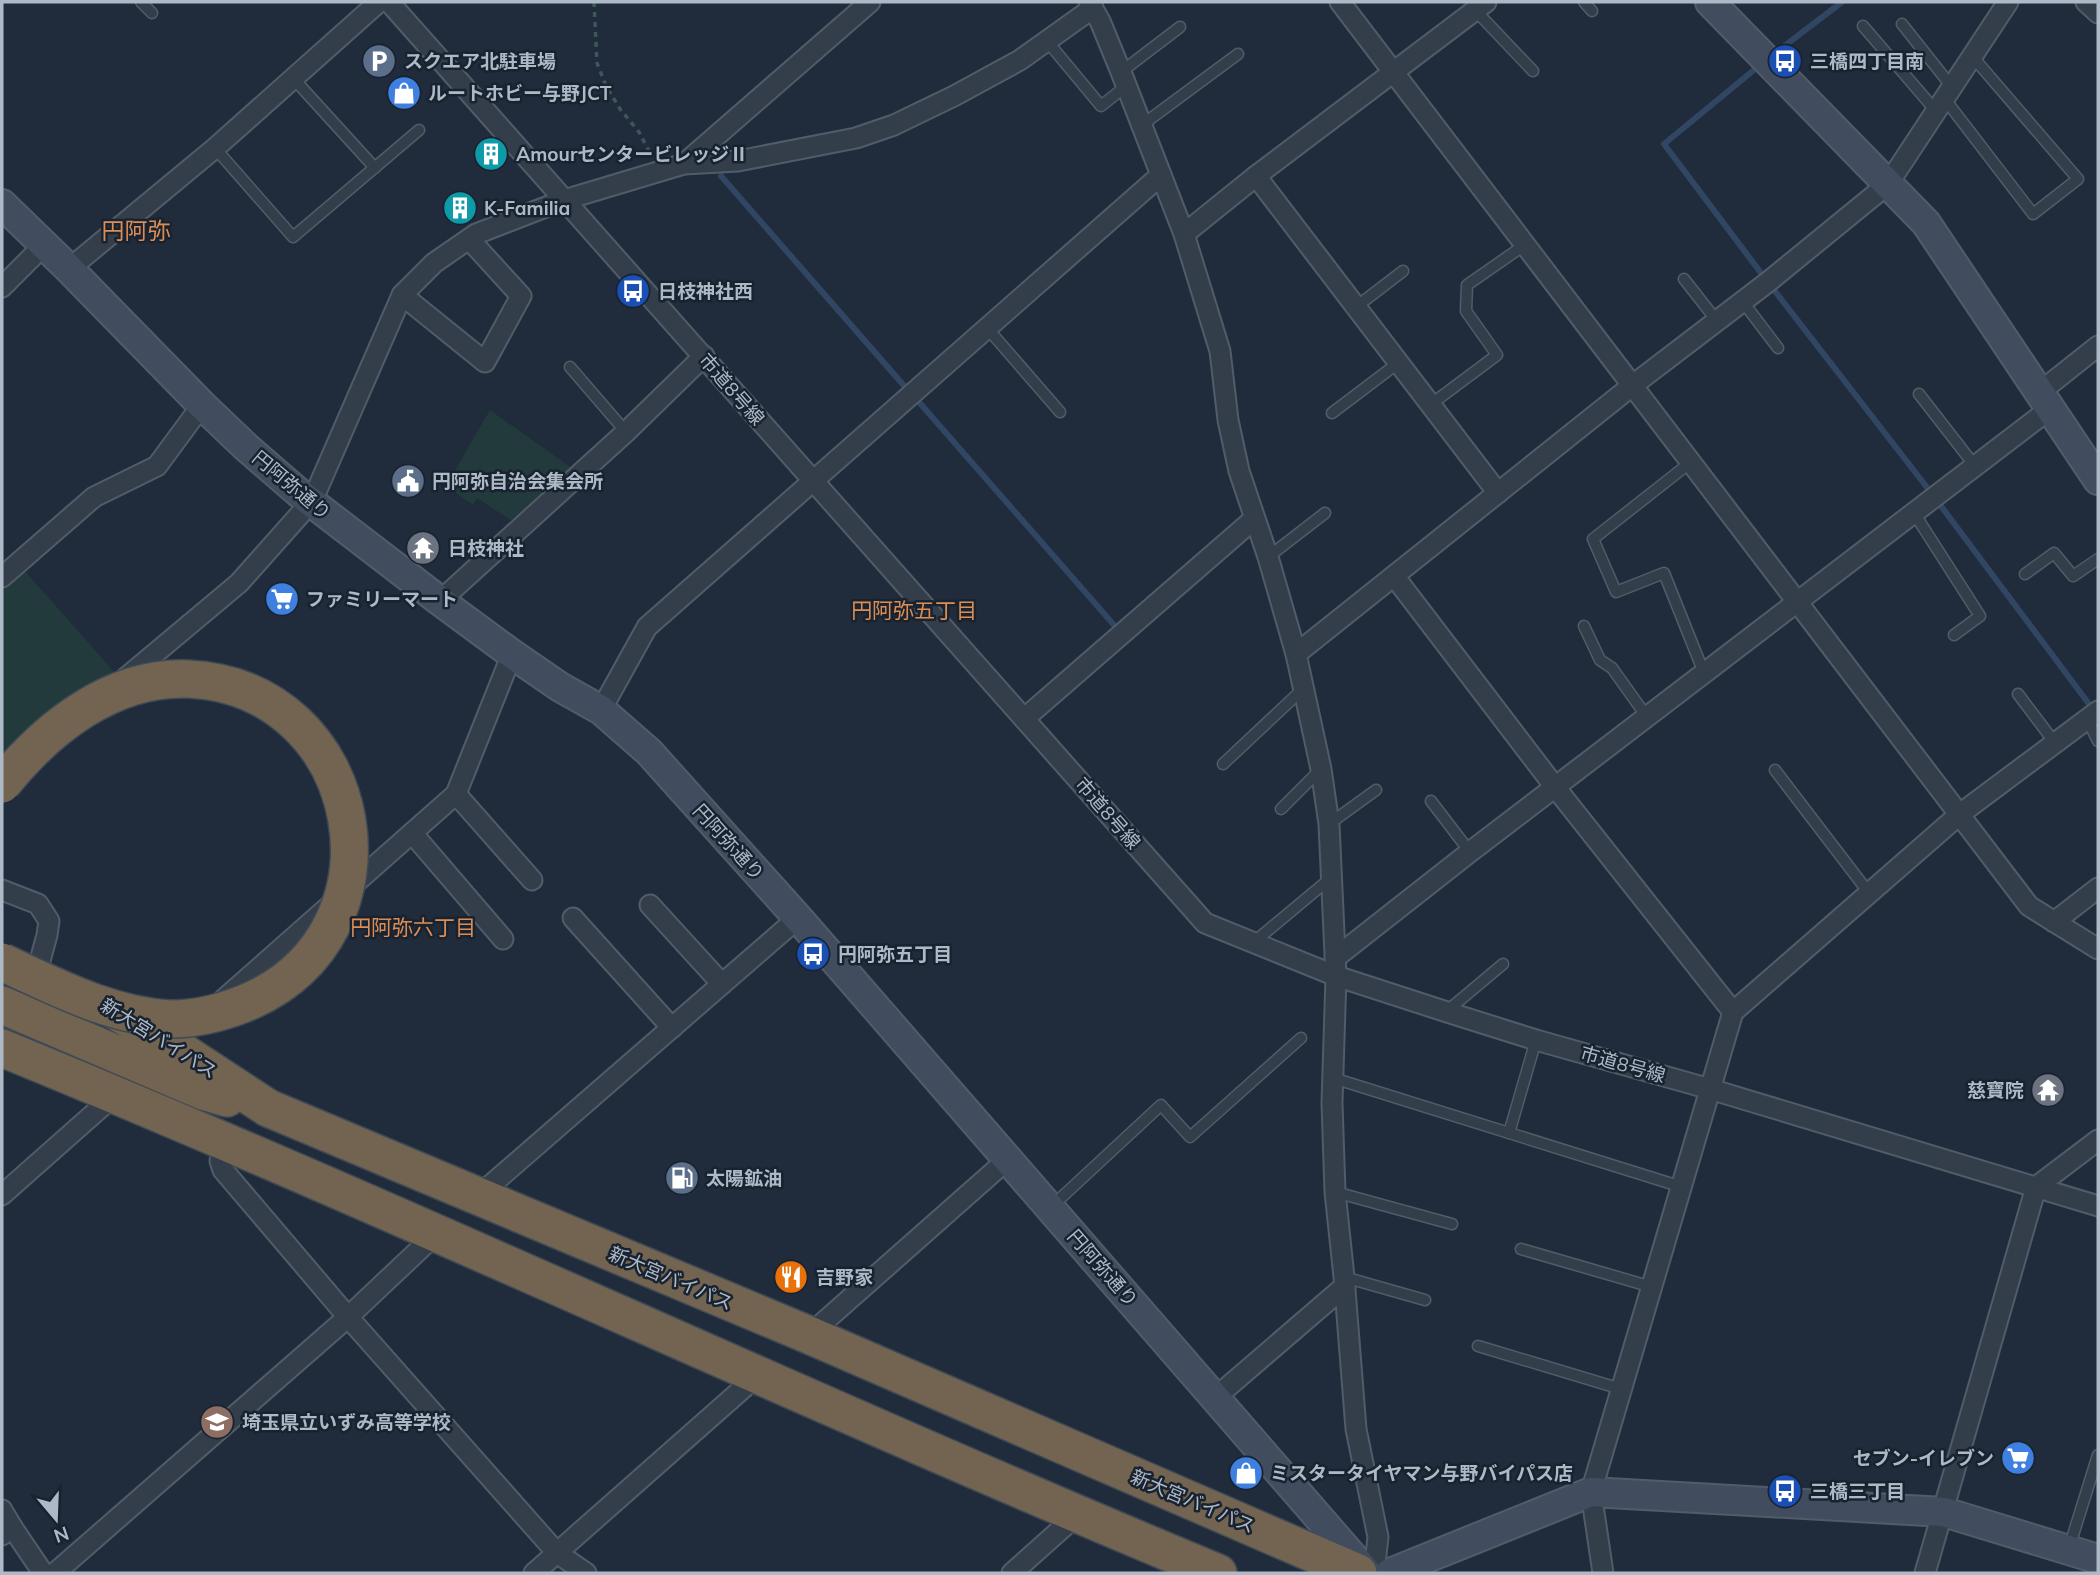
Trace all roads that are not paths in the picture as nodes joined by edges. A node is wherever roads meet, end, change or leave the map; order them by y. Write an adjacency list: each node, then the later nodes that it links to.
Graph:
1 (141, 2): 13 (lane)
2 (379, 2): 23 (street)
3 (389, 2): 34 (street, 市道8号線)
4 (870, 2): 29 (street)
5 (1340, 2): 22 (street)
6 (1584, 2): 12 (lane)
7 (1710, 2): 33 (street)
8 (2008, 2): 20 (street)
9 (2086, 2): 14 (street)
10 (1091, 5): 18 (street); 24 (street)
11 (1480, 6): 21 (lane); 22 (street)
12 (1592, 11)
13 (152, 13)
14 (2098, 13)
15 (1902, 24): 25 (lane)
16 (1863, 26): 25 (lane)
17 (1180, 27): 24 (lane)
18 (1047, 41): 24 (lane); 29 (street)
19 (1238, 54): 26 (lane)
20 (1972, 56): 25 (street); 25 (lane)
21 (1533, 71)
22 (1394, 72): 32 (street); 38 (street)
23 (293, 78): 28 (street); 30 (lane)
24 (1124, 79): 26 (street)
25 (1944, 99): 33 (street)
26 (1142, 125): 31 (street)
27 (419, 130): 30 (lane)
28 (215, 148): 30 (lane); 40 (street)
29 (684, 164): 34 (street)
30 (375, 168)
31 (1161, 175): 36 (street); 48 (street)
32 (1256, 176): 36 (street); 46 (street)
33 (1888, 184): 45 (street); 56 (street)
34 (564, 200): 37 (street); 51 (street, 市道8号線)
35 (2, 204): 39 (street, 円阿弥通り)
36 (1184, 234): 70 (street)
37 (469, 239): 44 (street); 44 (street)
38 (1525, 244): 54 (street); 58 (lane)
39 (44, 245): 40 (street, 円阿弥通り); 43 (street)
40 (69, 269): 57 (street, 円阿弥通り)
41 (1403, 271): 46 (lane)
42 (1684, 279): 47 (lane)
43 (2, 287)
44 (402, 295): 67 (street)
45 (1743, 302): 47 (street); 50 (lane)
46 (1356, 307): 52 (street)
47 (1717, 321): 54 (street)
48 (988, 329): 59 (lane); 64 (street)
49 (2098, 346): 56 (street)
50 (1779, 348)
51 (704, 356): 61 (street); 64 (street, 市道8号線)
52 (1398, 363): 58 (street); 60 (lane)
53 (570, 367): 61 (lane)
54 (1633, 385): 62 (street); 66 (street)
55 (1919, 394): 63 (lane)
56 (2045, 400): 63 (street); 65 (street)
57 (202, 405): 67 (street, 円阿弥通り); 75 (street)
58 (1430, 405): 66 (street)
59 (1060, 412)
60 (1332, 413)
61 (626, 432): 76 (street)
62 (1691, 462): 77 (street); 82 (lane)
63 (1975, 466): 69 (street)
64 (812, 480): 85 (street); 88 (street, 市道8号線)
65 (2098, 480)
66 (1498, 493): 74 (street)
67 (310, 501): 76 (street, 円阿弥通り); 94 (street)
68 (1325, 513): 71 (lane)
69 (1914, 513): 77 (street); 79 (lane)
70 (1254, 519): 71 (street); 88 (street)
71 (1268, 557): 81 (street)
72 (2098, 559): 73 (lane)
73 (2025, 574)
74 (1394, 576): 81 (street); 95 (street)
75 (2, 577)
76 (440, 601): 80 (street, 円阿弥通り)
77 (1796, 603): 82 (street); 100 (street)
78 (1584, 626): 87 (lane)
79 (1954, 635)
80 (512, 654): 85 (street, 円阿弥通り); 97 (street)
81 (1296, 654): 83 (street)
82 (1704, 673): 87 (street)
83 (1304, 688): 91 (lane); 92 (street)
84 (2018, 694): 90 (lane)
85 (601, 710): 111 (street, 円阿弥通り)
86 (2092, 715): 89 (lane); 90 (street)
87 (1647, 717): 95 (street)
88 (1025, 718): 114 (street, 市道8号線)
89 (2098, 741)
90 (2055, 743): 100 (street)
91 (1223, 764)
92 (1321, 769): 99 (lane); 101 (street)
93 (1775, 770): 108 (lane)
94 (2, 785): 117 (highway, bridge)
95 (1555, 787): 103 (street); 124 (street)
96 (1376, 790): 101 (lane)
97 (456, 794): 102 (street); 105 (street)
98 (1431, 801): 103 (lane)
99 (1281, 809)
100 (1960, 814): 108 (street); 112 (street)
101 (1329, 824): 104 (street)
102 (412, 833): 113 (street); 128 (street)
103 (1470, 852): 119 (street)
104 (1332, 877): 114 (lane); 119 (street)
105 (532, 880)
106 (2098, 888): 112 (street)
107 (2, 890): 120 (street)
108 (1869, 893): 124 (street)
109 (650, 905): 121 (street)
110 (573, 918): 125 (street)
111 (798, 918): 121 (street); 137 (street, 円阿弥通り)
112 (2054, 922): 115 (street)
113 (503, 939)
114 (1254, 942): 119 (street, 市道8号線)
115 (2098, 949)
116 (2, 950): 120 (highway, 新大宮バイパス)
117 (2, 962)
118 (1503, 964): 123 (lane)
119 (1335, 967): 123 (street, 市道8号線); 130 (street)
120 (38, 968): 128 (highway, 新大宮バイパス)
121 (722, 984): 125 (street)
122 (2, 1005): 133 (highway)
123 (1447, 1012): 127 (street, 市道8号線)
124 (1733, 1012): 131 (street)
125 (671, 1028): 142 (street)
126 (1301, 1038): 144 (lane)
127 (1536, 1040): 131 (street, 市道8号線); 134 (lane)
128 (176, 1047): 133 (highway, 新大宮バイパス)
129 (2, 1048): 132 (highway)
130 (1333, 1078): 134 (lane); 140 (street)
131 (1710, 1089): 138 (street); 139 (street, 市道8号線)
132 (116, 1094): 136 (highway); 141 (street)
133 (268, 1108): 142 (highway, 新大宮バイパス)
134 (1510, 1133): 138 (lane)
135 (2098, 1140): 139 (street)
136 (225, 1142): 146 (highway); 151 (street)
137 (1007, 1159): 144 (street, 円阿弥通り); 152 (street)
138 (1682, 1187): 149 (street)
139 (2036, 1187): 143 (street, 市道8号線); 159 (street)
140 (1335, 1192): 145 (lane); 148 (street)
141 (2, 1195)
142 (477, 1197): 152 (highway, 新大宮バイパス)
143 (2098, 1206)
144 (1050, 1208): 156 (street, 円阿弥通り)
145 (1452, 1224)
146 (437, 1233): 151 (street); 154 (highway)
147 (1521, 1249): 149 (lane)
148 (1345, 1282): 150 (lane); 156 (street); 173 (street)
149 (1652, 1287): 155 (street)
150 (1425, 1300)
151 (348, 1317): 163 (street); 166 (street)
152 (809, 1335): 171 (highway, 新大宮バイパス)
153 (1478, 1346): 155 (lane)
154 (757, 1376): 160 (highway); 163 (street)
155 (1621, 1389): 158 (street)
156 (1216, 1397): 172 (street, 円阿弥通り)
157 (2098, 1455): 162 (lane)
158 (1591, 1492): 159 (street); 174 (street); 175 (street)
159 (1944, 1512): 162 (street); 176 (street)
160 (1077, 1515): 169 (street); 170 (highway)
161 (5, 1524): 165 (street)
162 (2069, 1550): 164 (street)
163 (557, 1553): 167 (street); 168 (street)
164 (2098, 1559)
165 (43, 1573)
166 (55, 1573)
167 (534, 1573)
168 (586, 1573)
169 (1012, 1573)
170 (1218, 1573)
171 (1358, 1573)
172 (1367, 1573)
173 (1374, 1573)
174 (1390, 1573)
175 (1603, 1573)
176 (1925, 1573)

